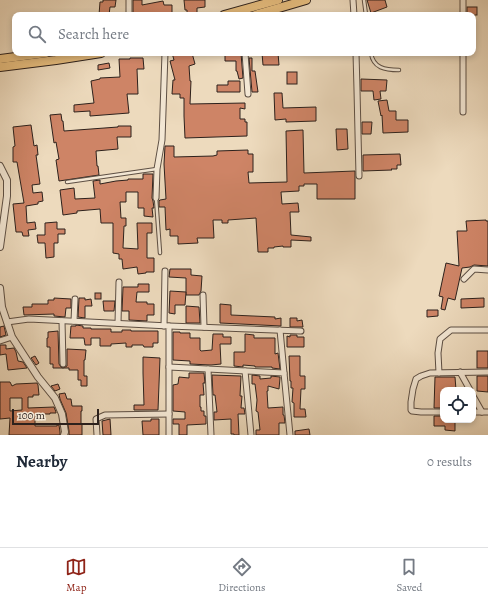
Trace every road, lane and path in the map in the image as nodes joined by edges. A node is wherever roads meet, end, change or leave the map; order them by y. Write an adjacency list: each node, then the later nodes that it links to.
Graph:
1 (129, 0): 8 (street)
2 (278, 0): 7 (highway)
3 (306, 0): 10 (highway)
4 (353, 0): 11 (street)
5 (364, 0): 12 (lane)
6 (464, 0): 13 (street)
7 (261, 2): 9 (highway)
8 (129, 12)
9 (233, 12)
10 (265, 12)
11 (354, 12)
12 (366, 12)
13 (463, 12)
14 (23, 56): 21 (highway)
15 (82, 56): 22 (highway)
16 (165, 56): 27 (street)
17 (245, 56): 24 (street)
18 (356, 56): 28 (street)
19 (372, 56): 23 (lane)
20 (463, 56): 25 (street)
21 (0, 59)
22 (0, 68)
23 (399, 70)
24 (248, 94)
25 (463, 112)
26 (0, 166): 31 (street)
27 (157, 169): 29 (lane); 30 (street)
28 (359, 176)
29 (67, 182)
30 (156, 198): 32 (lane)
31 (0, 247)
32 (160, 253)
33 (488, 270): 35 (street)
34 (165, 271): 44 (street)
35 (464, 279)
36 (119, 282): 43 (street)
37 (0, 288): 42 (street)
38 (203, 295): 45 (street)
39 (74, 299): 41 (street)
40 (62, 321): 41 (street); 42 (street); 51 (street)
41 (74, 321): 43 (street)
42 (7, 322): 49 (street)
43 (118, 324): 44 (street)
44 (167, 326): 45 (street); 52 (street)
45 (204, 327): 46 (street)
46 (280, 330): 48 (street); 57 (street)
47 (488, 330): 58 (street)
48 (300, 331)
49 (12, 337): 50 (street); 66 (street)
50 (0, 341)
51 (63, 364)
52 (169, 367): 53 (street); 65 (street)
53 (208, 369): 54 (street); 69 (street)
54 (245, 371): 57 (street); 70 (street)
55 (460, 372): 56 (street); 58 (street); 59 (street)
56 (488, 372)
57 (284, 373): 71 (street)
58 (440, 373): 61 (street)
59 (468, 387)
60 (476, 401): 63 (street)
61 (440, 412)
62 (476, 412): 63 (street)
63 (482, 412): 64 (street)
64 (488, 412)
65 (169, 414): 67 (street); 68 (street)
66 (64, 435)
67 (97, 435)
68 (169, 435)
69 (211, 435)
70 (251, 435)
71 (290, 435)

